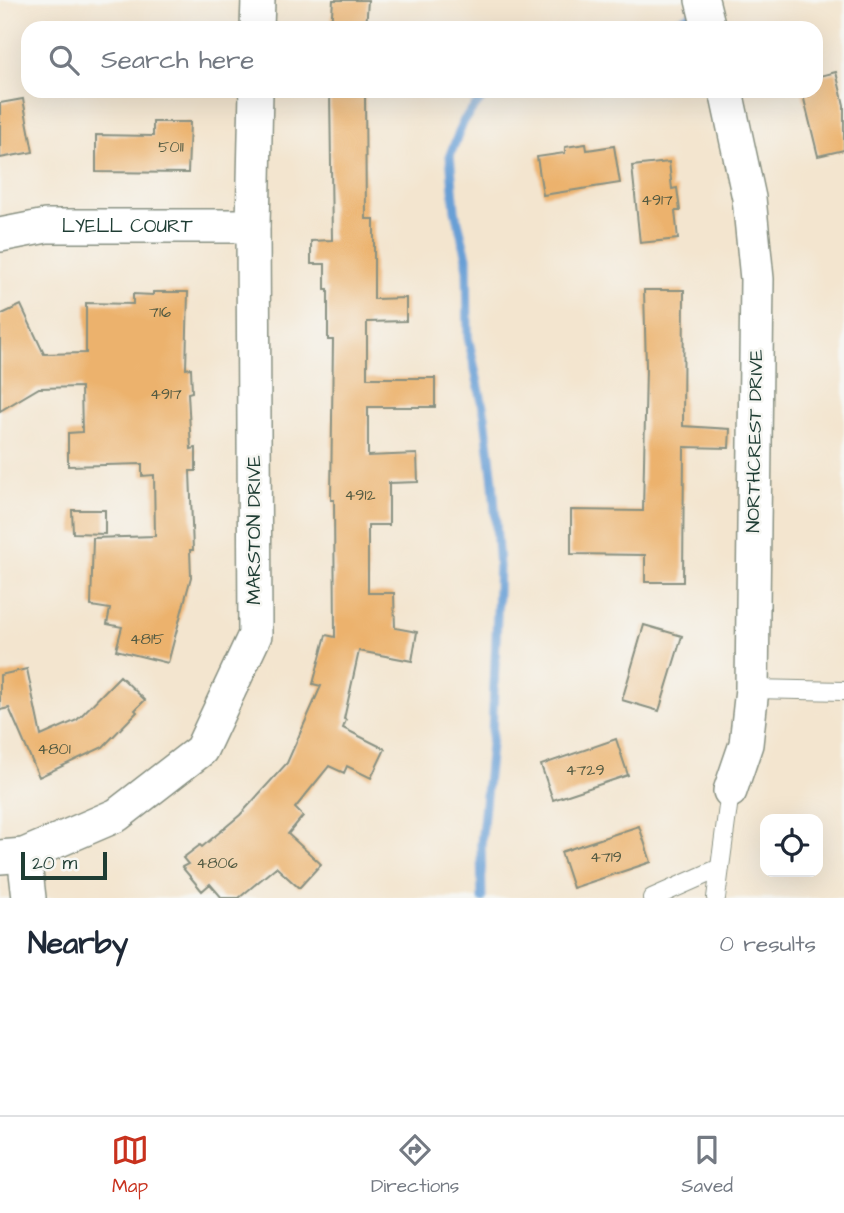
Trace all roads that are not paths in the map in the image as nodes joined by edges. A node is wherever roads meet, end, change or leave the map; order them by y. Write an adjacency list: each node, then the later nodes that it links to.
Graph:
1 (258, 0): 3 (street)
2 (702, 0): 4 (street)
3 (257, 21)
4 (707, 21)
5 (256, 98): 7 (street, MARSTON DRIVE)
6 (728, 98): 9 (street, NORTHCREST DRIVE)
7 (253, 226): 8 (street, LYELL COURT); 12 (street, MARSTON DRIVE)
8 (0, 235)
9 (752, 689): 10 (lane); 11 (street, NORTHCREST DRIVE)
10 (844, 691)
11 (730, 791): 13 (lane)
12 (12, 856): 14 (street)
13 (720, 868): 15 (lane); 16 (lane)
14 (29, 898)
15 (652, 898)
16 (716, 898)

